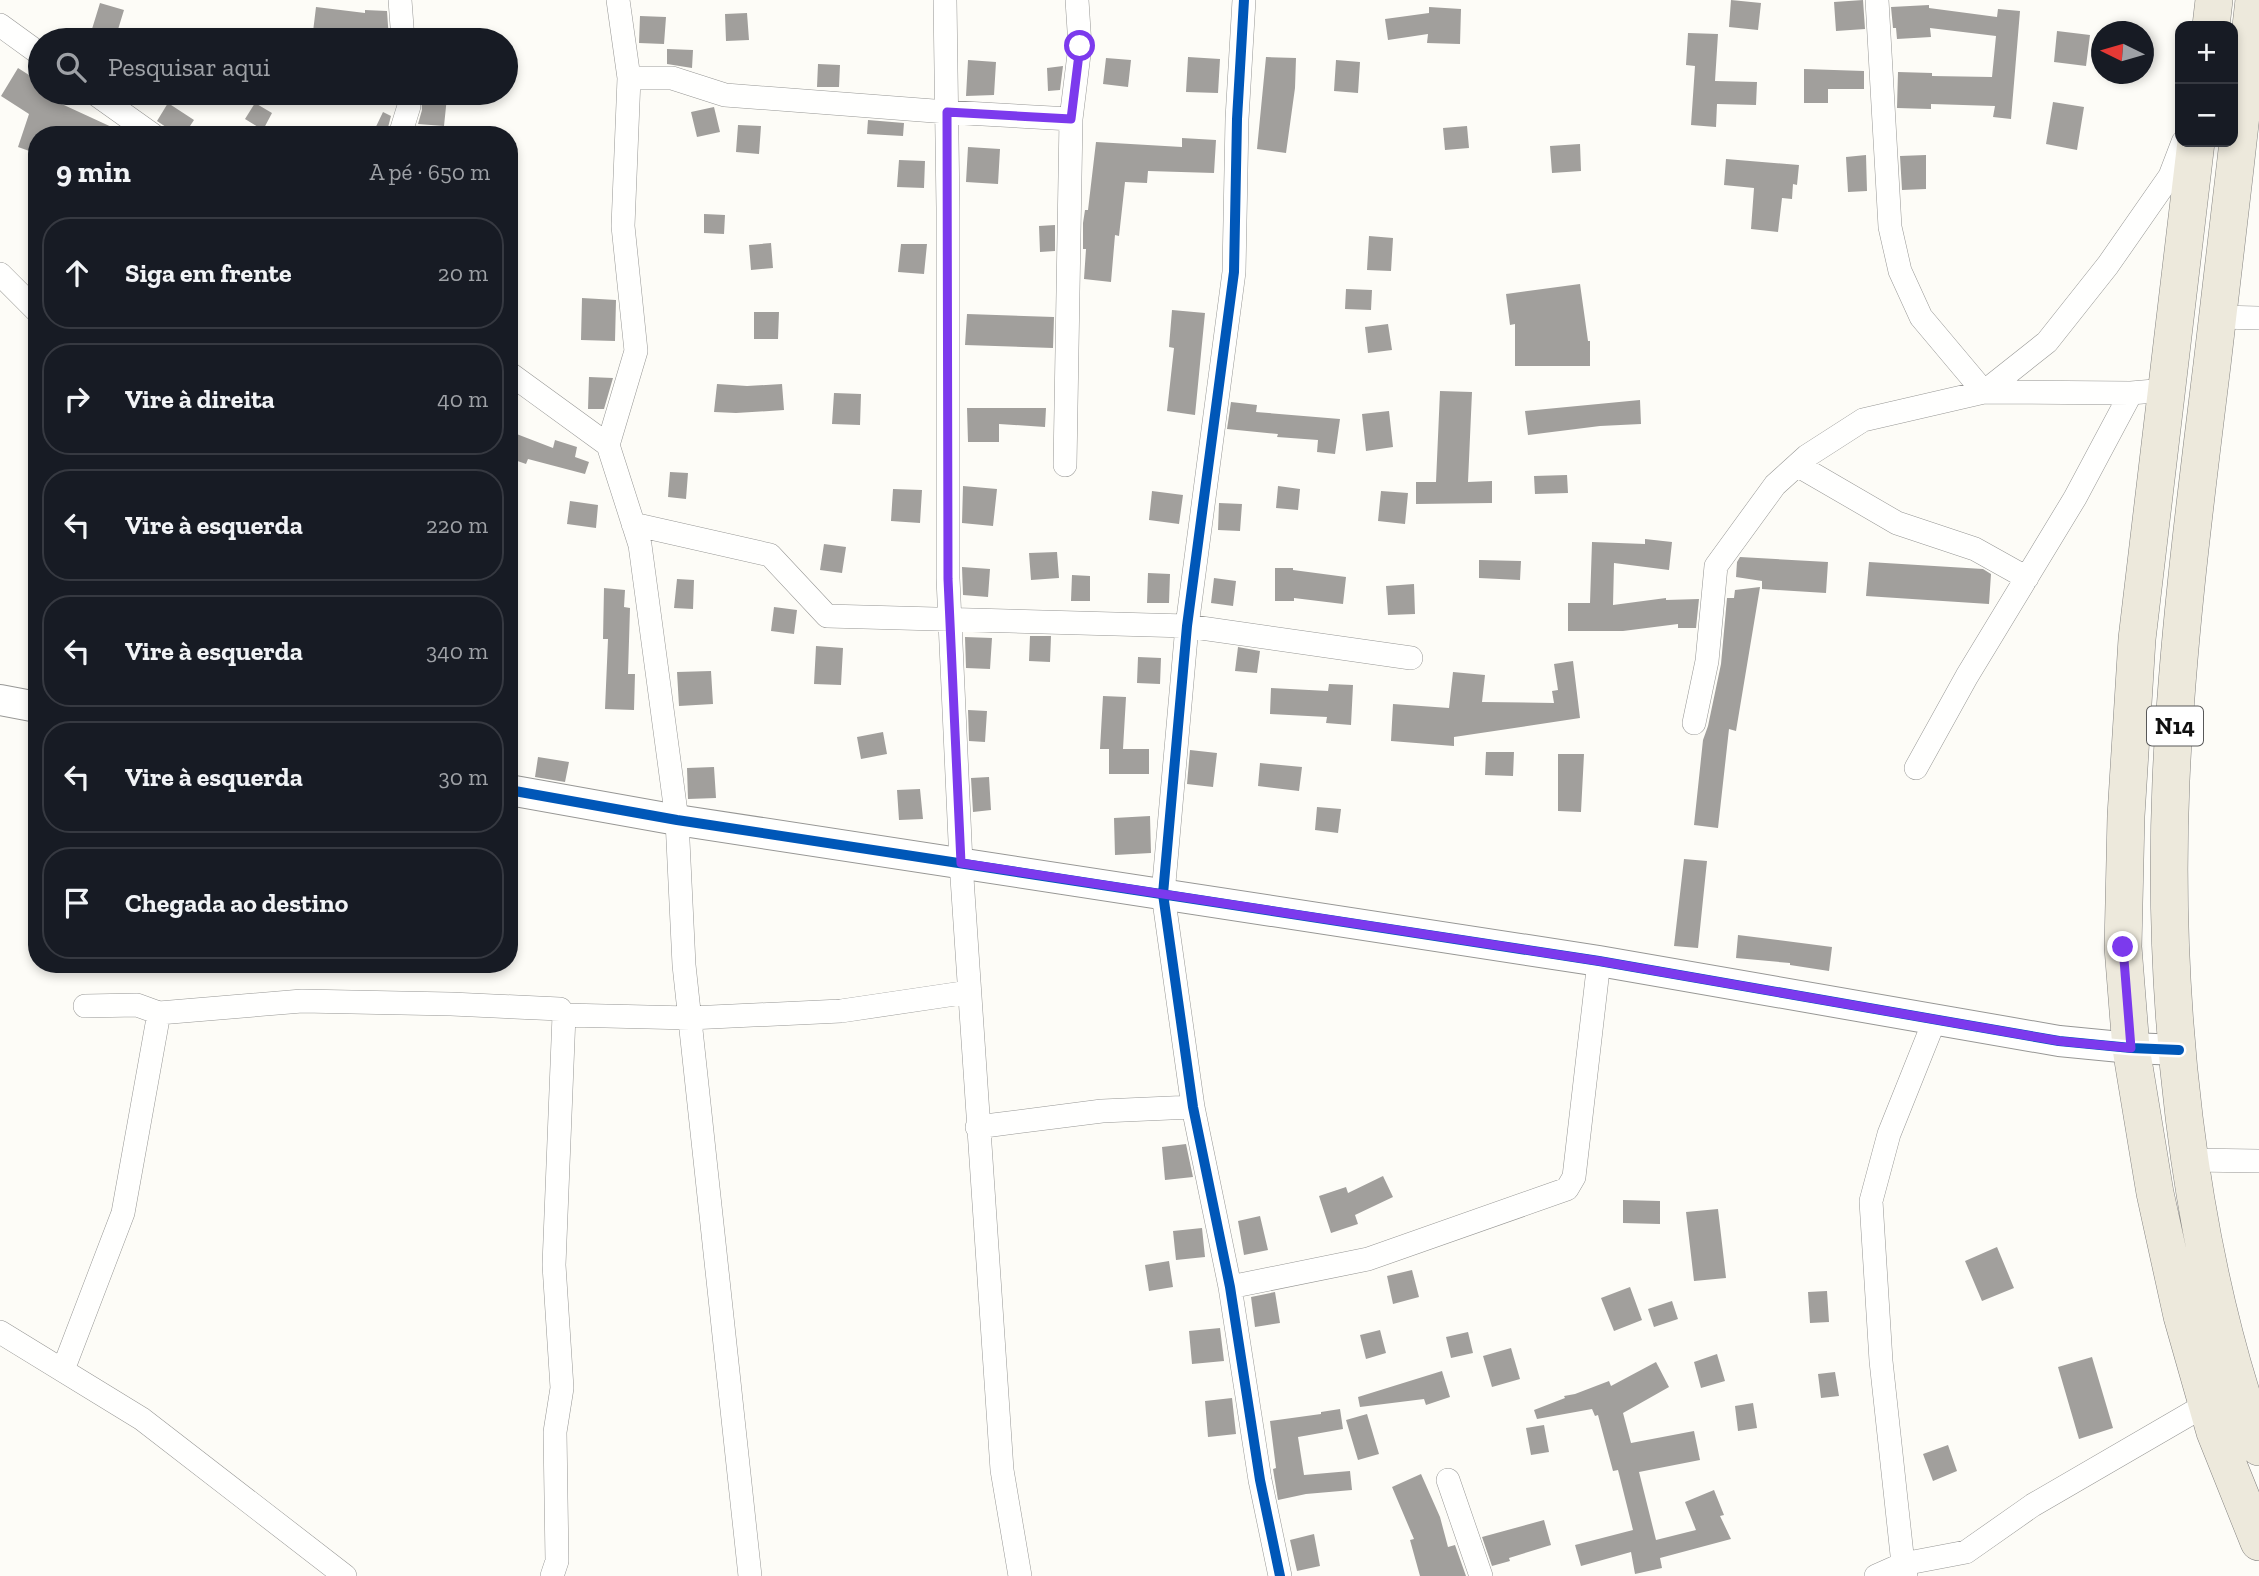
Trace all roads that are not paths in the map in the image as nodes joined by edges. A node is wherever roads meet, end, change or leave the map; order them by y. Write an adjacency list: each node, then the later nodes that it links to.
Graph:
1 (400, 0): 11 (street)
2 (618, 0): 13 (street)
3 (945, 0): 16 (street)
4 (1077, 0): 17 (street)
5 (1244, 0): 35 (street)
6 (1877, 0): 28 (street)
7 (2214, 0): 9 (main road)
8 (2254, 0): 24 (main road, N14)
9 (2212, 21)
10 (0, 25): 12 (street)
11 (402, 28)
12 (28, 45)
13 (629, 78): 16 (street); 29 (street)
14 (111, 105): 18 (street)
15 (408, 105): 19 (street)
16 (947, 112): 17 (street); 34 (street)
17 (1071, 119): 30 (street)
18 (140, 126)
19 (402, 126)
20 (2181, 147): 28 (street)
21 (2195, 147): 27 (main road, N14)
22 (0, 274): 23 (street)
23 (28, 302)
24 (2218, 317): 25 (street); 53 (main road, N14)
25 (2259, 318)
26 (518, 380): 29 (street)
27 (2149, 391): 28 (street); 33 (street); 52 (main road, N14)
28 (1984, 392): 31 (street)
29 (608, 445): 32 (street)
30 (1065, 464)
31 (1797, 465): 33 (street); 39 (street)
32 (633, 524): 34 (street); 42 (street)
33 (2027, 578): 40 (street)
34 (950, 618): 35 (street); 43 (street)
35 (1187, 626): 36 (street); 44 (street)
36 (1411, 658)
37 (0, 700): 38 (street)
38 (28, 705)
39 (1694, 723)
40 (1916, 768)
41 (518, 792): 42 (street)
42 (677, 820): 43 (street); 50 (street)
43 (961, 863): 44 (street); 46 (street)
44 (1163, 894): 45 (street); 54 (street)
45 (1599, 961): 51 (street); 58 (street)
46 (969, 992): 50 (street); 55 (street)
47 (85, 1006): 48 (street)
48 (159, 1013): 49 (street); 60 (street)
49 (564, 1015): 50 (street); 67 (street)
50 (690, 1018): 68 (street)
51 (1935, 1019): 52 (street); 65 (street)
52 (2131, 1048): 53 (street); 61 (main road, N14)
53 (2179, 1050): 56 (main road, N14)
54 (1193, 1107): 55 (street); 58 (street)
55 (977, 1127): 69 (street)
56 (2191, 1160): 57 (street); 62 (main road, N14)
57 (2259, 1161)
58 (1230, 1287): 70 (street)
59 (0, 1332): 60 (street)
60 (63, 1370): 66 (street)
61 (2207, 1404): 64 (main road, N14); 65 (street)
62 (2259, 1447)
63 (1448, 1480): 71 (street)
64 (2259, 1542)
65 (1905, 1570): 72 (street)
66 (345, 1576)
67 (552, 1576)
68 (750, 1576)
69 (1020, 1576)
70 (1280, 1576)
71 (1481, 1576)
72 (1876, 1576)

